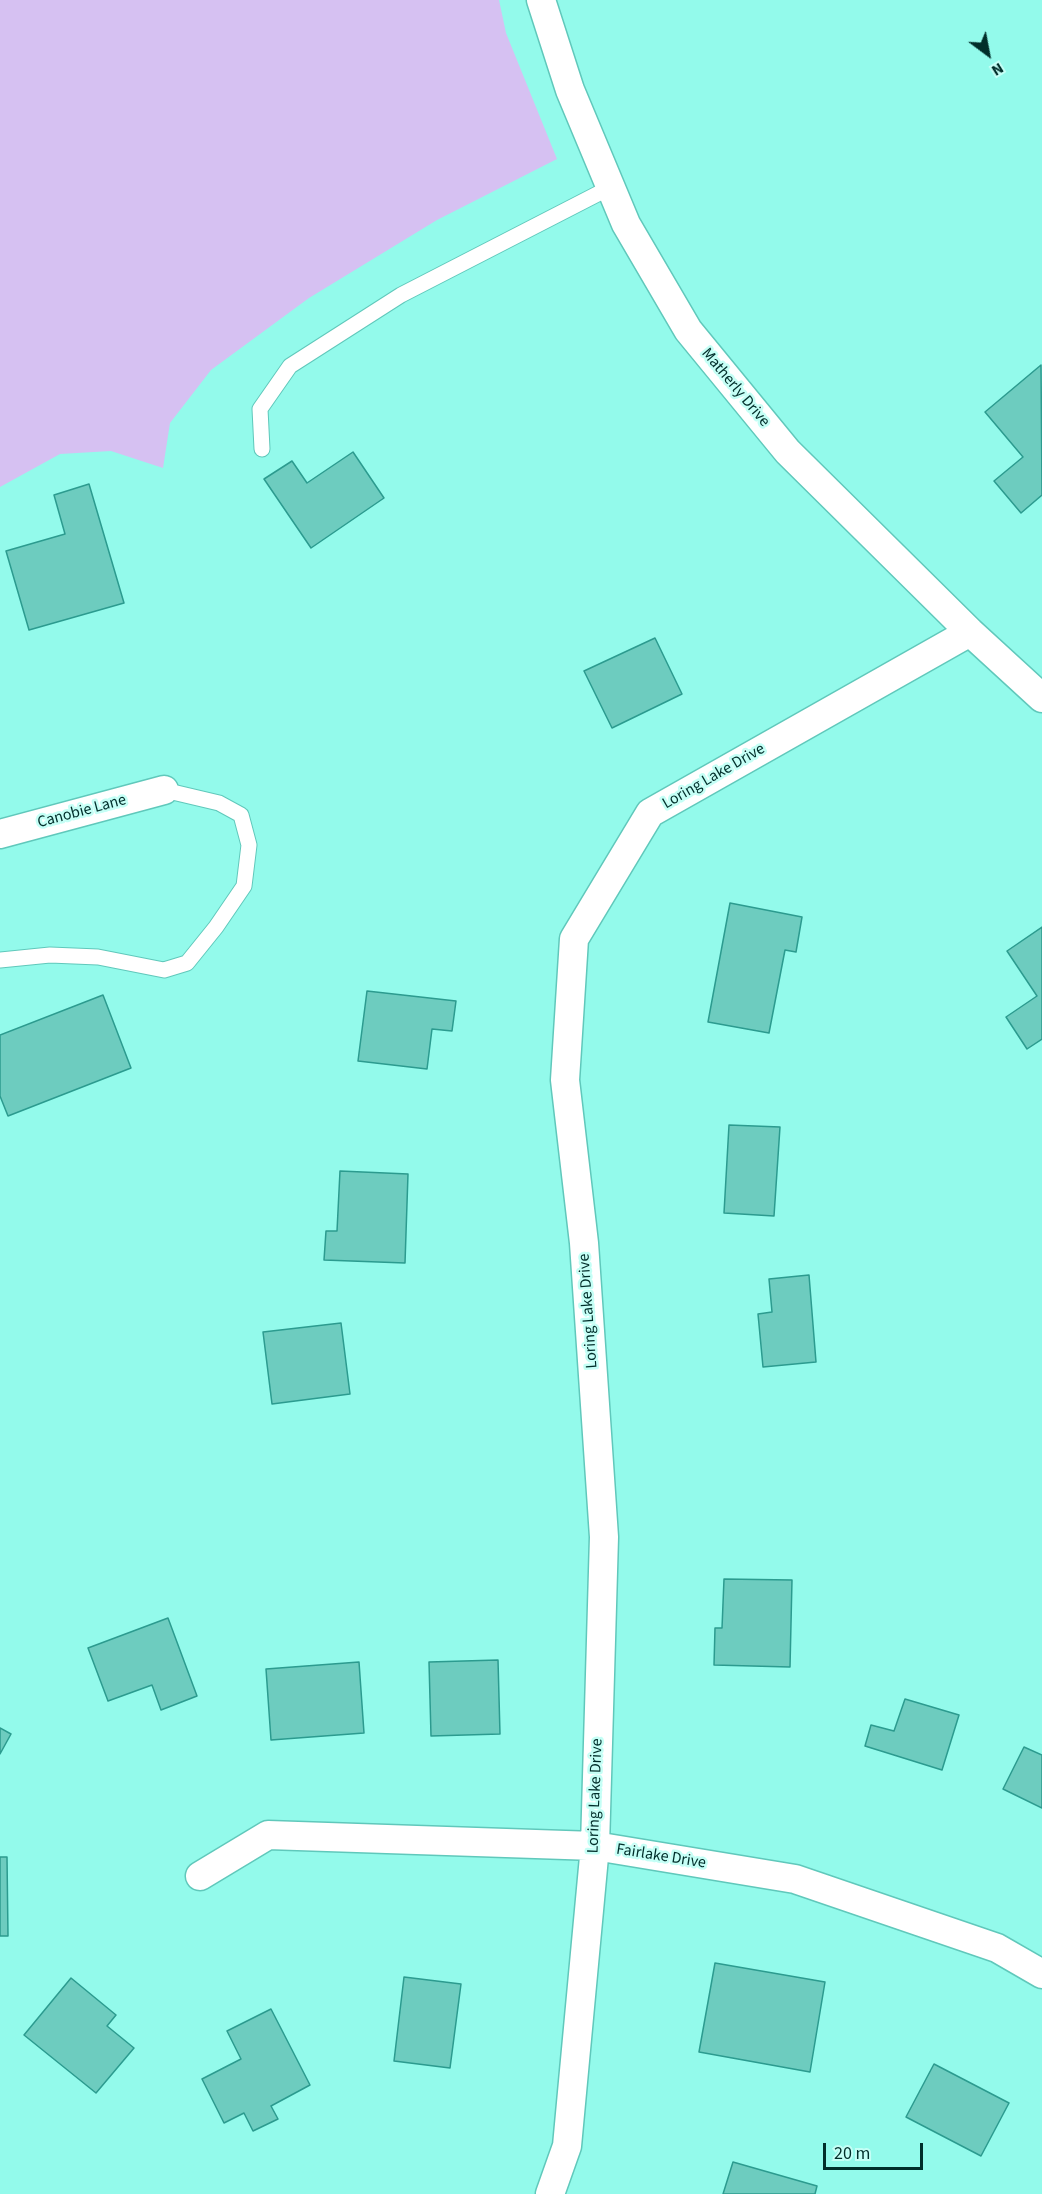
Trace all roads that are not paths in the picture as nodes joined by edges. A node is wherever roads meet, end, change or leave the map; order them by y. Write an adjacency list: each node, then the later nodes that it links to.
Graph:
1 (541, 0): 2 (street, Matherly Drive)
2 (611, 187): 3 (lane); 4 (street, Matherly Drive)
3 (261, 449)
4 (970, 632): 5 (street, Matherly Drive); 9 (street, Loring Lake Drive)
5 (1042, 698)
6 (164, 790): 7 (street, Canobie Lane); 8 (lane)
7 (0, 834)
8 (0, 960)
9 (595, 1846): 10 (street, Fairlake Drive); 11 (street, Fairlake Drive); 12 (street, Loring Lake Drive)
10 (200, 1876)
11 (1042, 1974)
12 (550, 2194)

